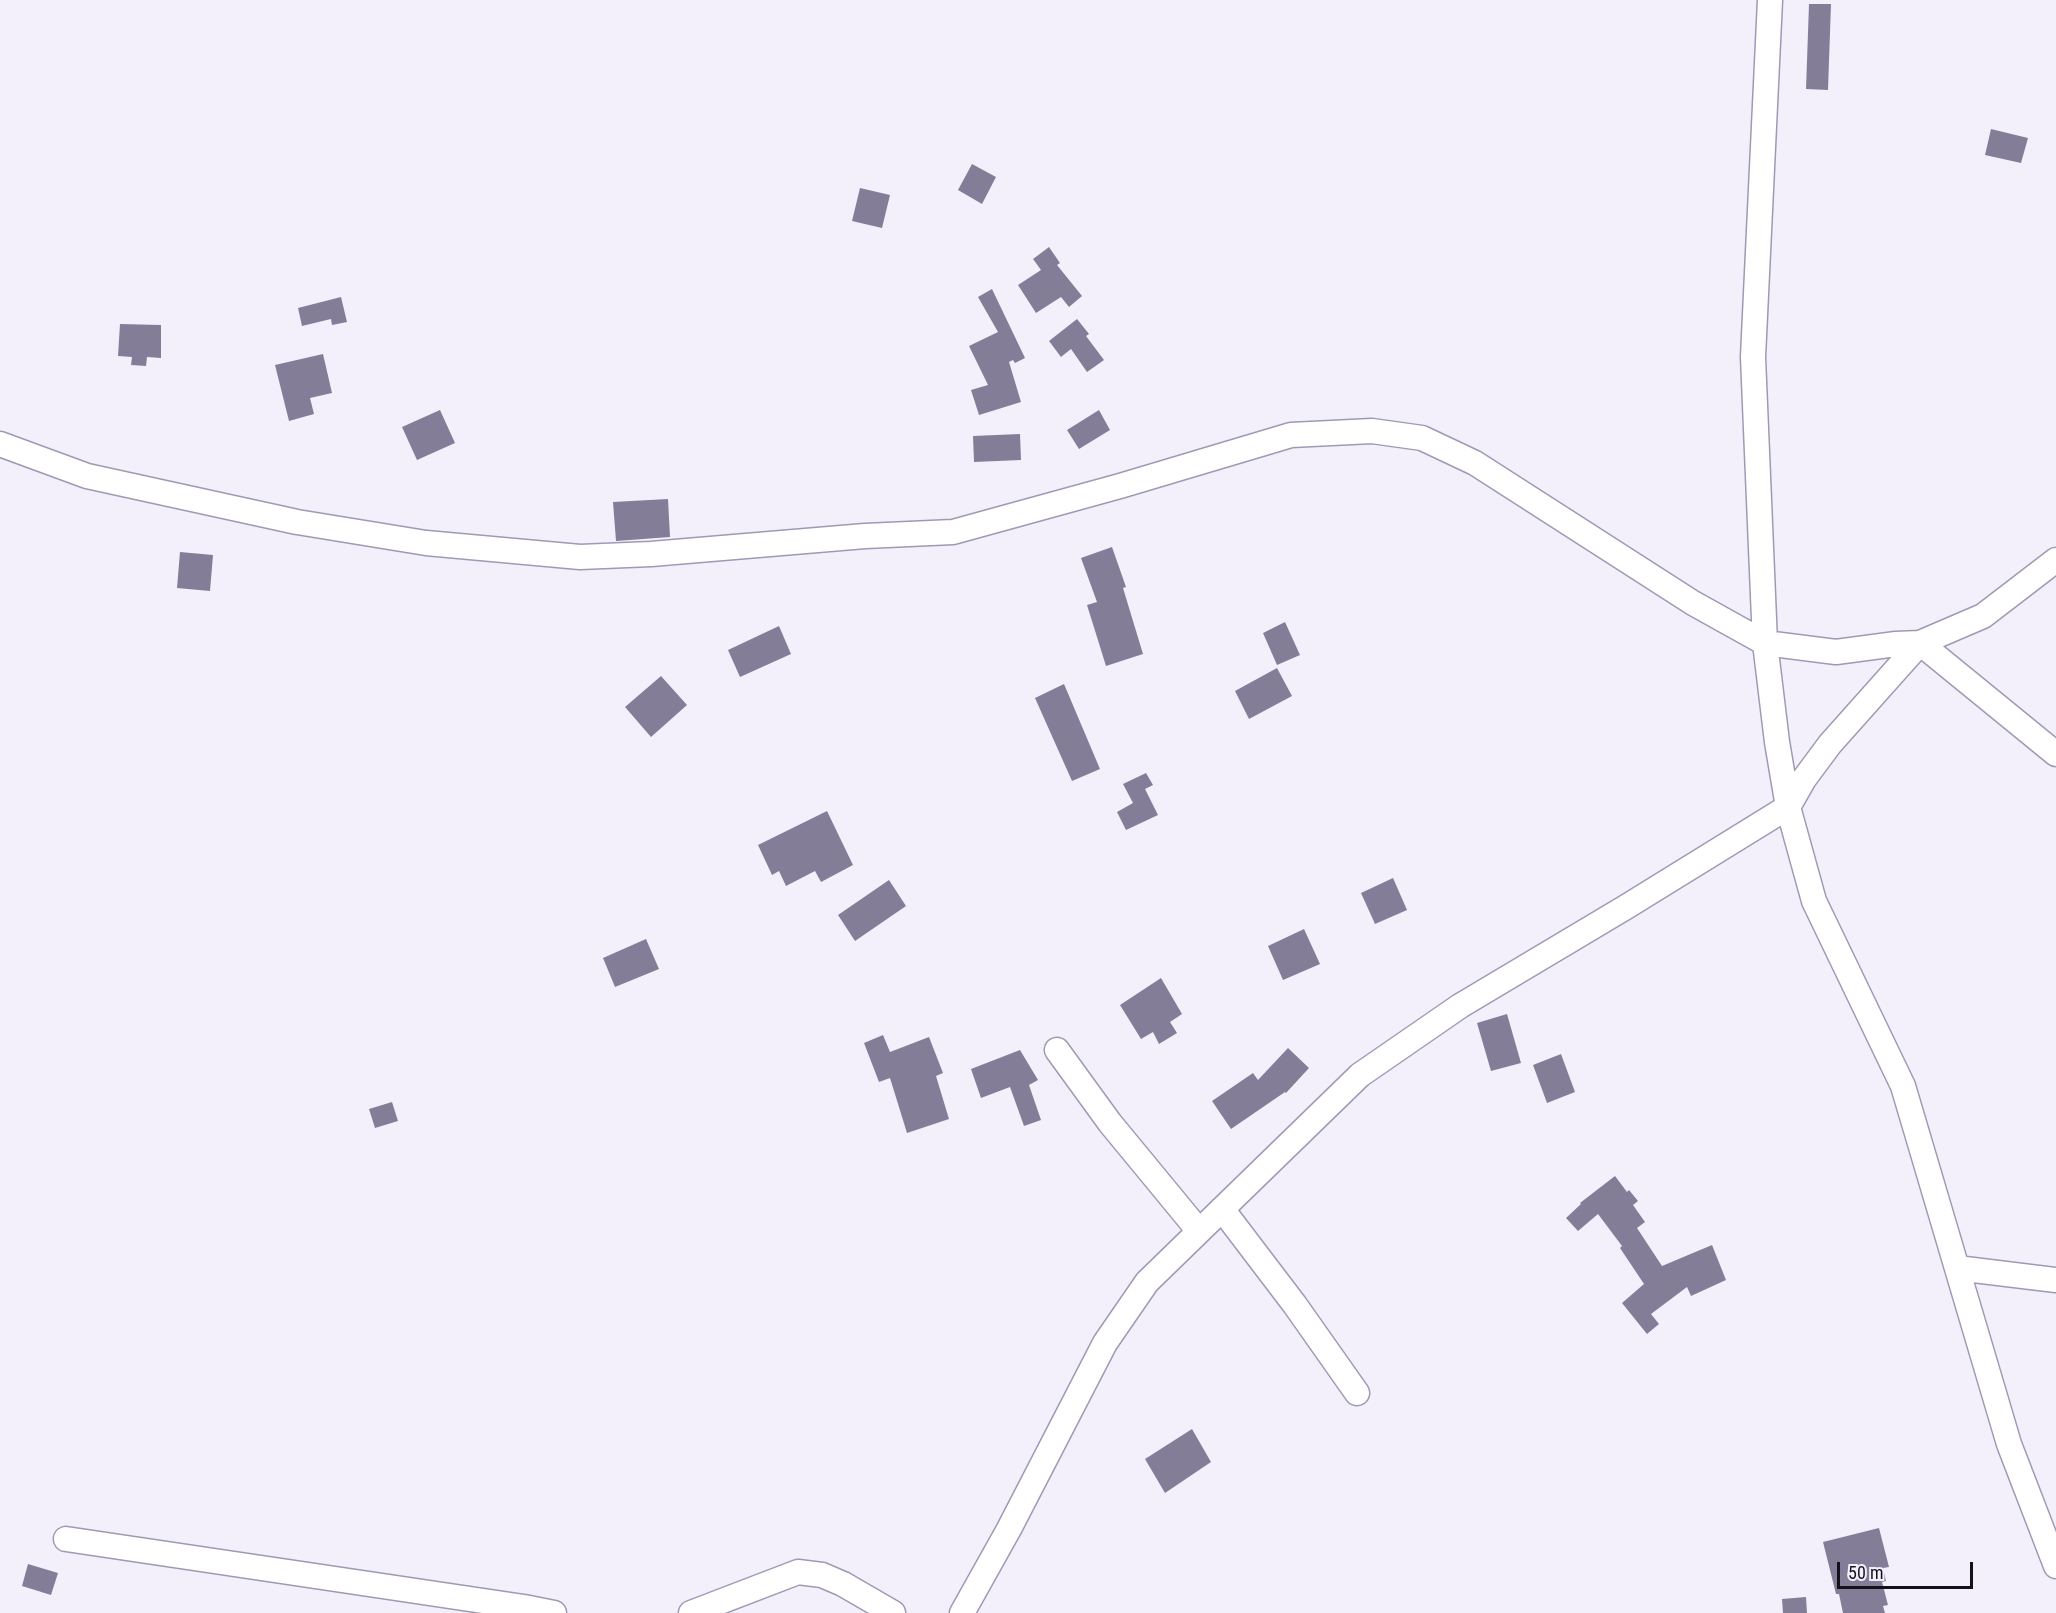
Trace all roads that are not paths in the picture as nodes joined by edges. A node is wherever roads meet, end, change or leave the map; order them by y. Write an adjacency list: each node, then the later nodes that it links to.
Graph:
1 (1770, 0): 4 (street)
2 (0, 444): 4 (street)
3 (2056, 560): 5 (street)
4 (1765, 643): 5 (street); 7 (street)
5 (1920, 643): 6 (street); 7 (street)
6 (2056, 754)
7 (1788, 807): 9 (street); 11 (street)
8 (1058, 1050): 10 (street)
9 (1222, 1209): 10 (street); 13 (street)
10 (1199, 1232): 19 (street)
11 (1957, 1268): 12 (street); 15 (street)
12 (2056, 1280)
13 (1358, 1393)
14 (66, 1539): 16 (street)
15 (2056, 1566)
16 (554, 1613)
17 (692, 1613): 18 (street)
18 (893, 1613)
19 (962, 1613)

